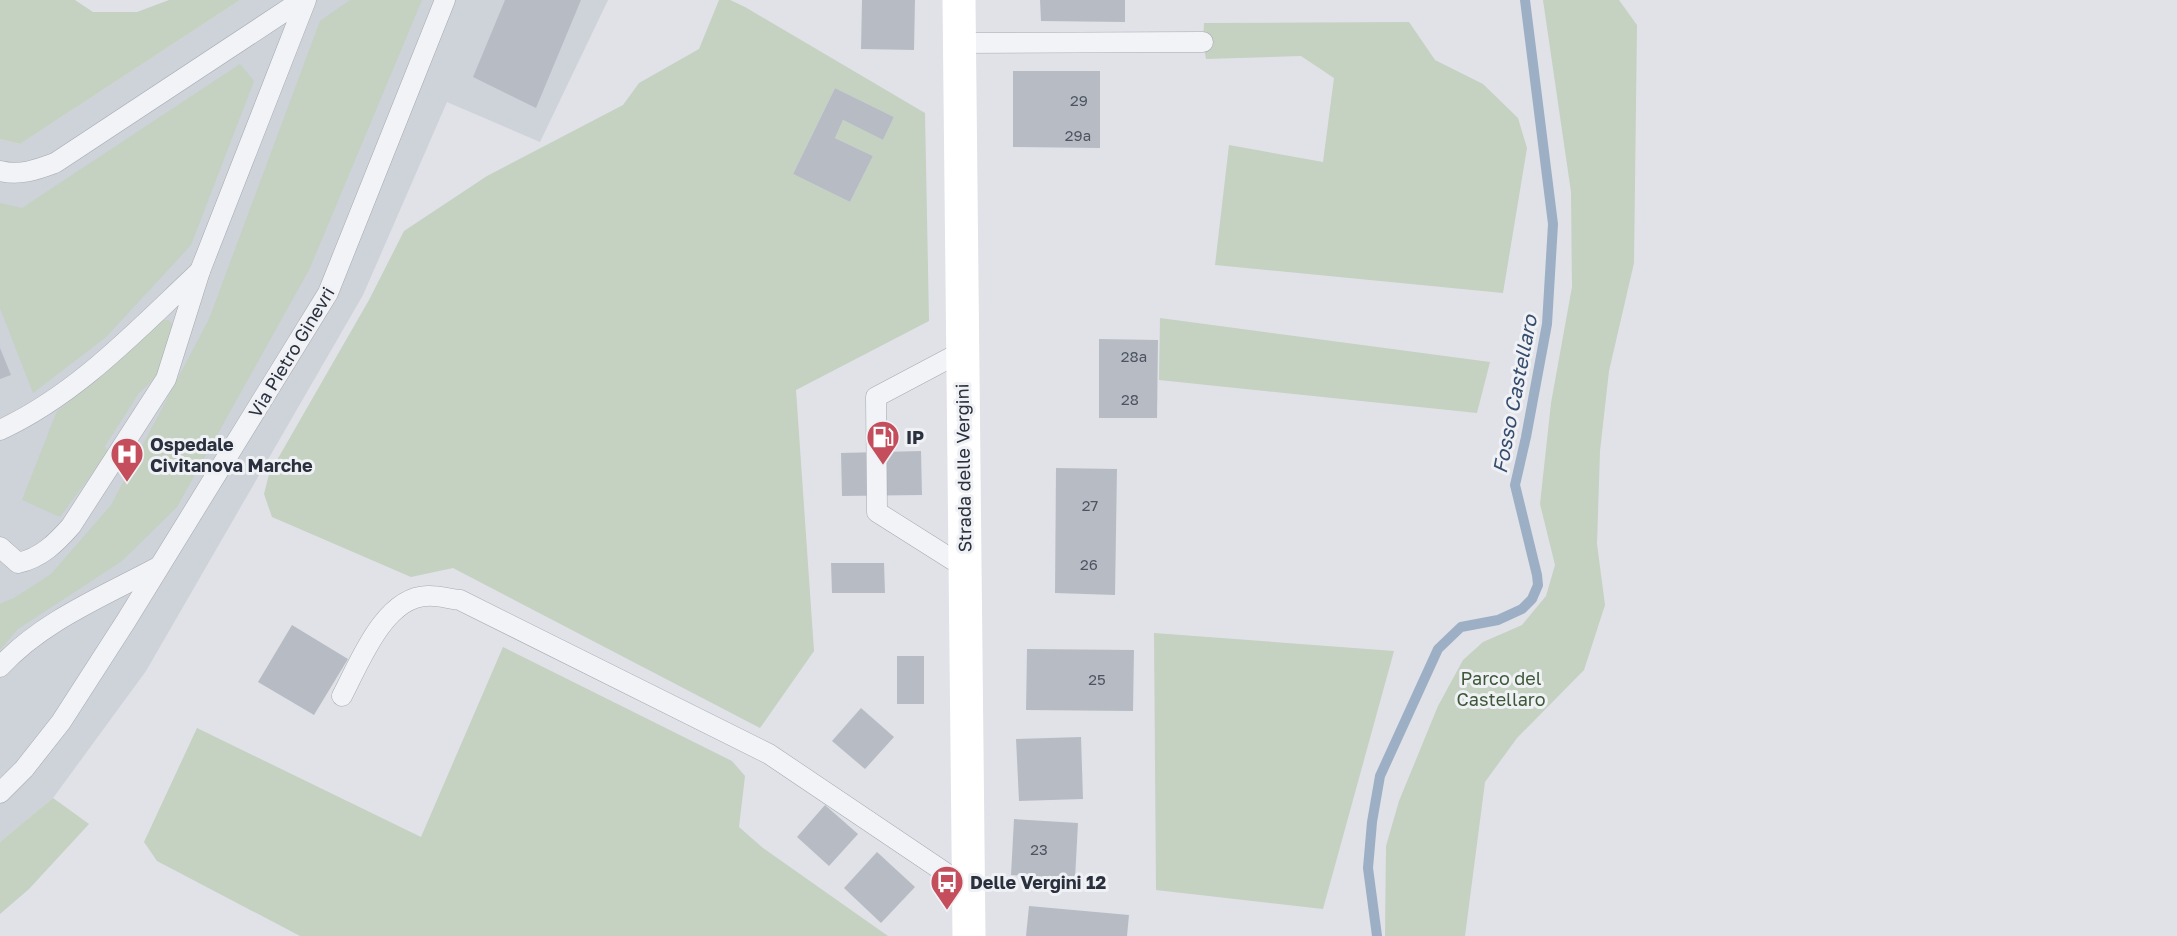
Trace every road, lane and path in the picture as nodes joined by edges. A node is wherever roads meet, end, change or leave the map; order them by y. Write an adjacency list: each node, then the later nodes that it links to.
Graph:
1 (304, 0): 6 (lane); 7 (lane)
2 (445, 0): 12 (lane, Via Pietro Ginevri)
3 (959, 0): 5 (main road, Strada delle Vergini)
4 (1203, 42): 5 (lane)
5 (959, 43): 8 (main road, Strada delle Vergini)
6 (0, 171)
7 (200, 271): 9 (lane); 11 (lane)
8 (962, 352): 13 (main road, Strada delle Vergini); 13 (lane)
9 (0, 430)
10 (0, 547): 11 (lane)
11 (9, 565)
12 (160, 566): 14 (lane); 16 (lane, Via Pietro Ginevri)
13 (964, 567): 17 (main road, Strada delle Vergini)
14 (0, 667)
15 (342, 696): 17 (lane)
16 (0, 793)
17 (968, 888): 18 (main road, Strada delle Vergini)
18 (969, 936)

